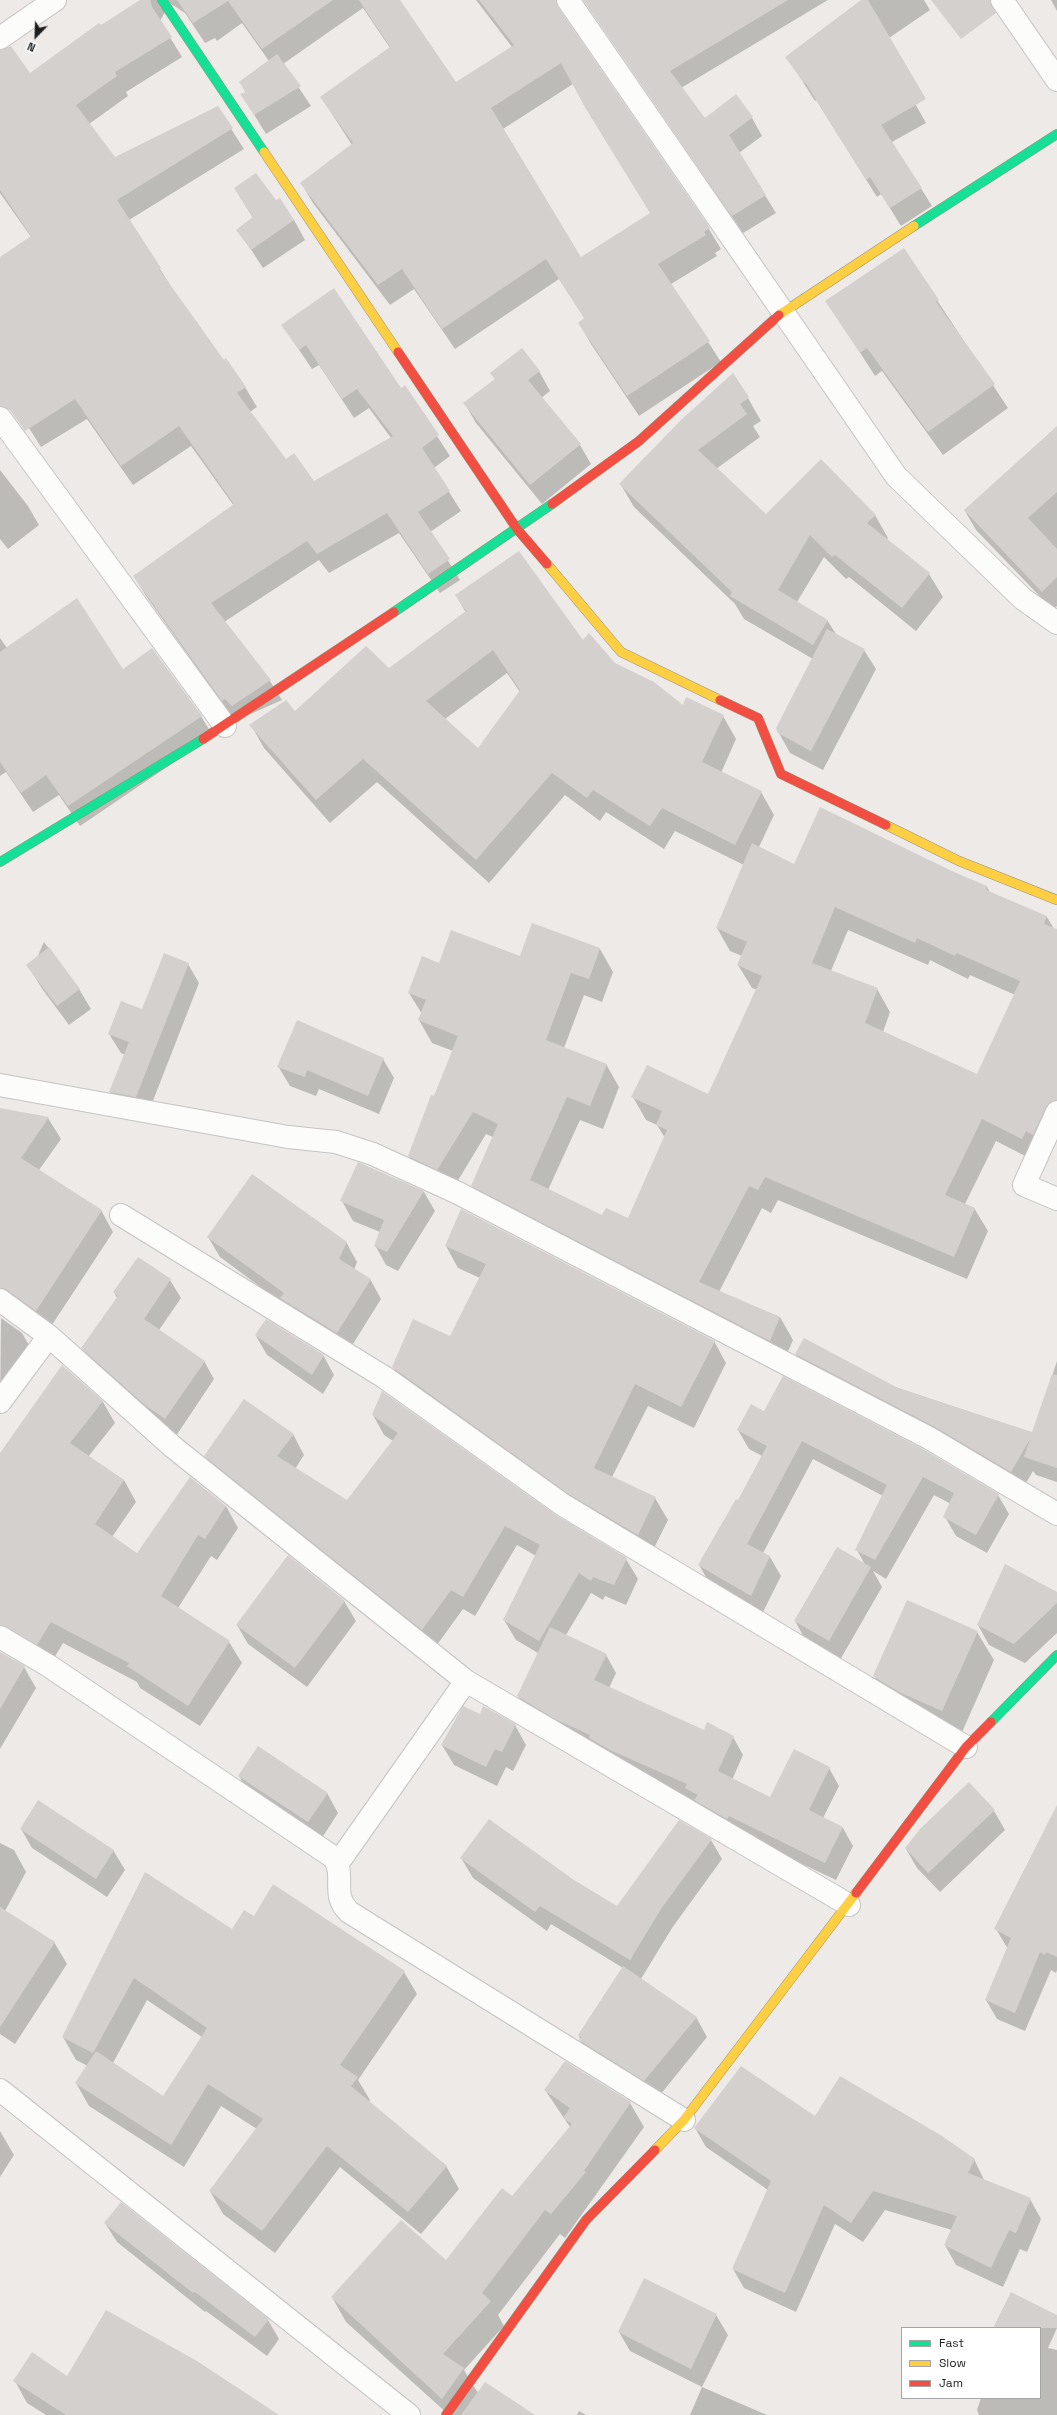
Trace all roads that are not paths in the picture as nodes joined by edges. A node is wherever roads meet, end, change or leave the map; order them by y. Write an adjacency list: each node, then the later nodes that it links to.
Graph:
1 (55, 0): 5 (street)
2 (162, 0): 10 (street)
3 (568, 0): 8 (street)
4 (1002, 0): 6 (street)
5 (0, 38)
6 (1057, 80)
7 (1057, 134): 8 (street)
8 (782, 312): 10 (street); 11 (street)
9 (0, 418): 12 (street)
10 (516, 529): 12 (street); 14 (street)
11 (1057, 623)
12 (225, 726): 13 (street)
13 (0, 862)
14 (1057, 900)
15 (0, 1085): 22 (street)
16 (1057, 1112): 17 (street)
17 (1057, 1200)
18 (121, 1215): 26 (street)
19 (0, 1300): 20 (street)
20 (49, 1336): 21 (street); 25 (street)
21 (0, 1402)
22 (1057, 1514)
23 (0, 1637): 27 (street)
24 (1057, 1655): 26 (street)
25 (466, 1681): 27 (street); 28 (street)
26 (966, 1747): 28 (street)
27 (338, 1863): 30 (street)
28 (849, 1905): 30 (street)
29 (0, 2090): 31 (street)
30 (684, 2120): 32 (street)
31 (409, 2415)
32 (446, 2415)

